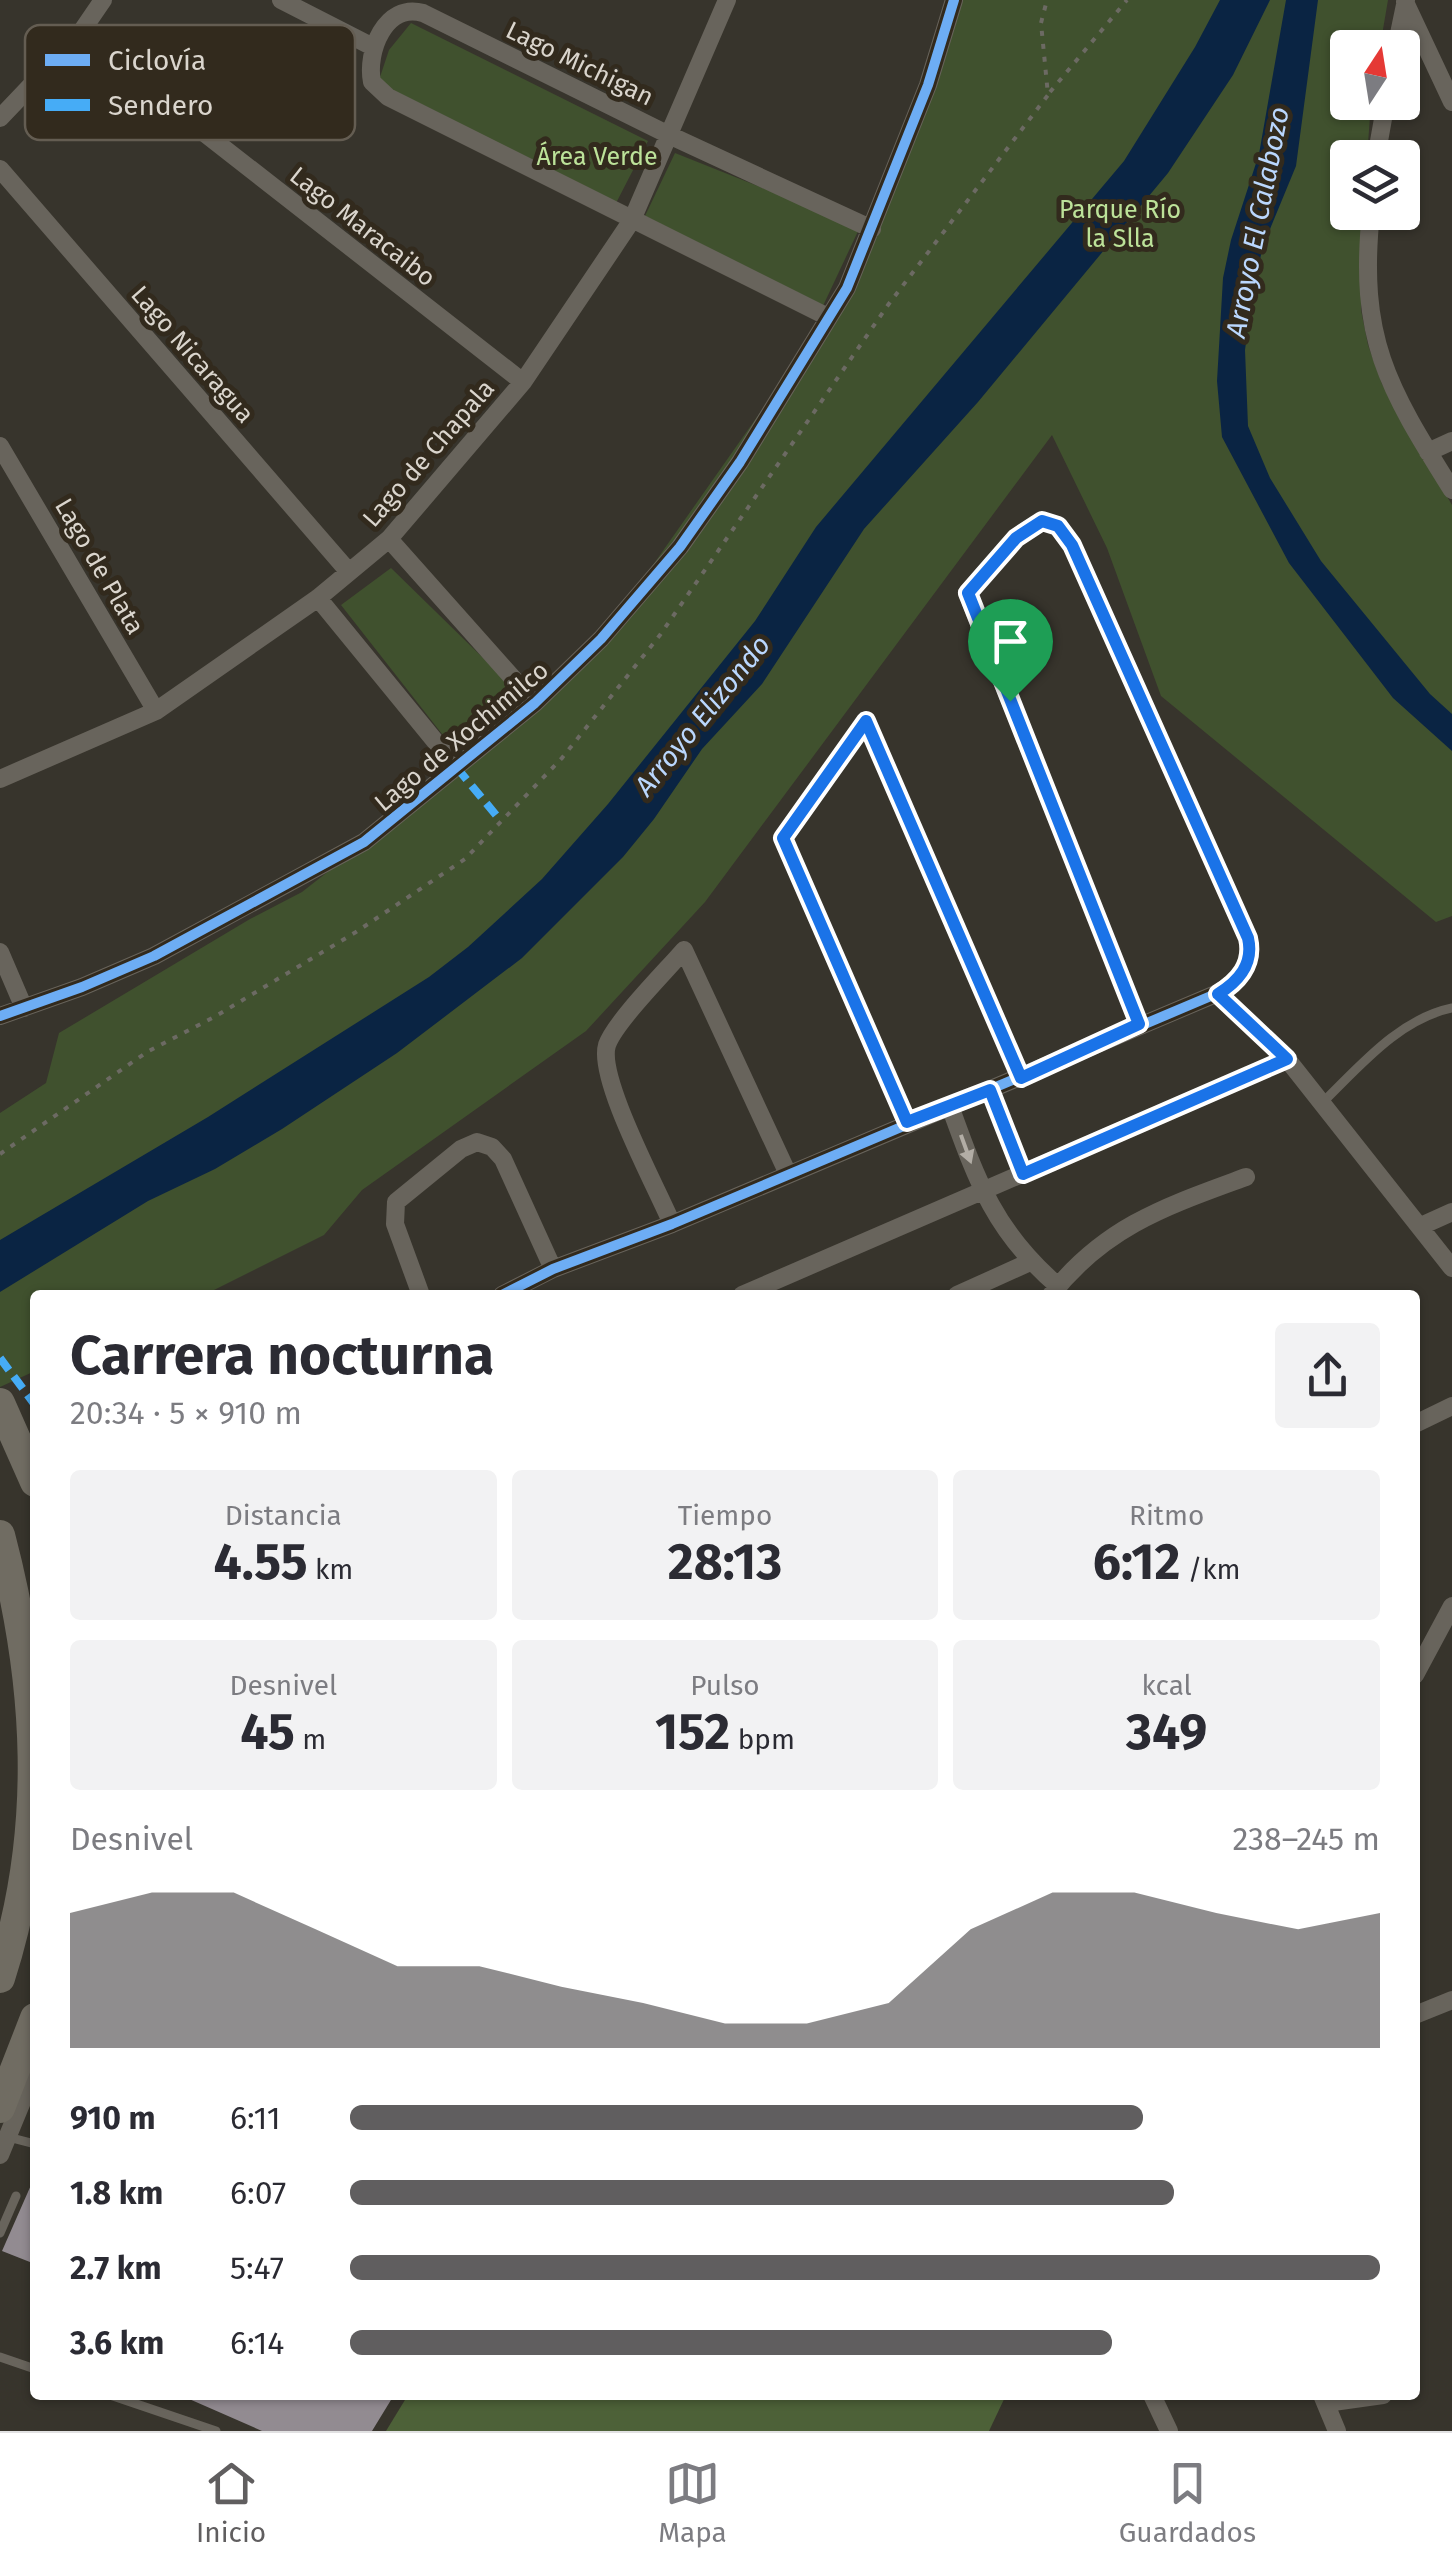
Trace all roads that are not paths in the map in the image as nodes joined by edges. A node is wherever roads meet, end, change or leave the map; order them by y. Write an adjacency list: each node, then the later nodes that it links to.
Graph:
1 (103, 0): 6 (street)
2 (281, 0): 7 (street)
3 (726, 0): 14 (street, Lago de Chapala)
4 (954, 0): 18 (street, Lago de Xochimilco)
5 (1406, 1): 8 (street); 12 (street)
6 (86, 25)
7 (329, 25)
8 (1400, 30)
9 (355, 39): 10 (street)
10 (373, 48): 14 (street, Lago Michigan); 17 (street)
11 (25, 92): 13 (street)
12 (1452, 102)
13 (0, 118)
14 (669, 135): 17 (street, Lago de Chapala); 18 (street, Lago Michigan)
15 (213, 140): 21 (street, Lago Maracaibo)
16 (0, 168): 27 (street, Lago Nicaragua)
17 (632, 220): 20 (street); 21 (street, Lago de Chapala)
18 (872, 228): 20 (street, Lago de Xochimilco)
19 (1370, 230): 24 (street)
20 (828, 317): 29 (street, Lago de Xochimilco)
21 (523, 382): 26 (street, Lago de Chapala)
22 (1452, 440): 24 (street)
23 (0, 446): 30 (street, Lago de Plata)
24 (1428, 452): 25 (street)
25 (1452, 490)
26 (390, 539): 27 (street, Lago de Chapala); 29 (street)
27 (349, 572): 28 (street, Lago de Chapala)
28 (318, 598): 30 (street, Lago de Chapala); 31 (street)
29 (535, 703): 31 (street, Lago de Xochimilco)
30 (156, 711): 32 (street, Lago de Chapala)
31 (457, 768): 35 (street, Lago de Xochimilco)
32 (0, 780)
33 (0, 952): 35 (street)
34 (1218, 994): 38 (street); 38 (street); 39 (street)
35 (24, 1008): 37 (street, Lago de Xochimilco)
36 (1452, 1008): 42 (lane)
37 (0, 1016)
38 (1139, 1024): 40 (street)
39 (1287, 1059): 42 (street); 46 (street)
40 (1021, 1078): 41 (street); 44 (street)
41 (990, 1090): 43 (street); 46 (street)
42 (1323, 1102): 51 (street)
43 (950, 1106): 44 (street); 48 (street, one-way to 48)
44 (907, 1122): 45 (street)
45 (788, 1174): 50 (street); 50 (street)
46 (1023, 1174): 48 (street)
47 (1246, 1177): 59 (street)
48 (982, 1193): 52 (street); 57 (street)
49 (1452, 1212): 51 (street)
50 (672, 1224): 54 (street)
51 (1421, 1226): 53 (street)
52 (1030, 1262): 58 (street); 59 (street)
53 (1452, 1268)
54 (553, 1269): 55 (street); 56 (street)
55 (419, 1290)
56 (512, 1290)
57 (754, 1290)
58 (967, 1290)
59 (1055, 1290)
60 (0, 1403): 63 (highway)
61 (1452, 1406): 62 (street)
62 (1420, 1422)
63 (27, 1449)
64 (0, 1535): 67 (highway)
65 (1452, 1606): 66 (street)
66 (1420, 1666)
67 (30, 1698)
68 (30, 1803): 69 (highway)
69 (0, 1978)
70 (1452, 2000): 71 (street)
71 (1420, 2013)
72 (30, 2035): 74 (highway)
73 (30, 2078): 74 (street)
74 (4, 2122): 75 (lane); 76 (street)
75 (30, 2140)
76 (0, 2155)
77 (16, 2196): 78 (lane)
78 (0, 2232)
79 (0, 2358): 80 (lane)
80 (30, 2367)
81 (125, 2400): 84 (lane)
82 (1154, 2400): 85 (street)
83 (1324, 2400): 86 (street)
84 (216, 2431)
85 (1169, 2431)
86 (1337, 2431)

